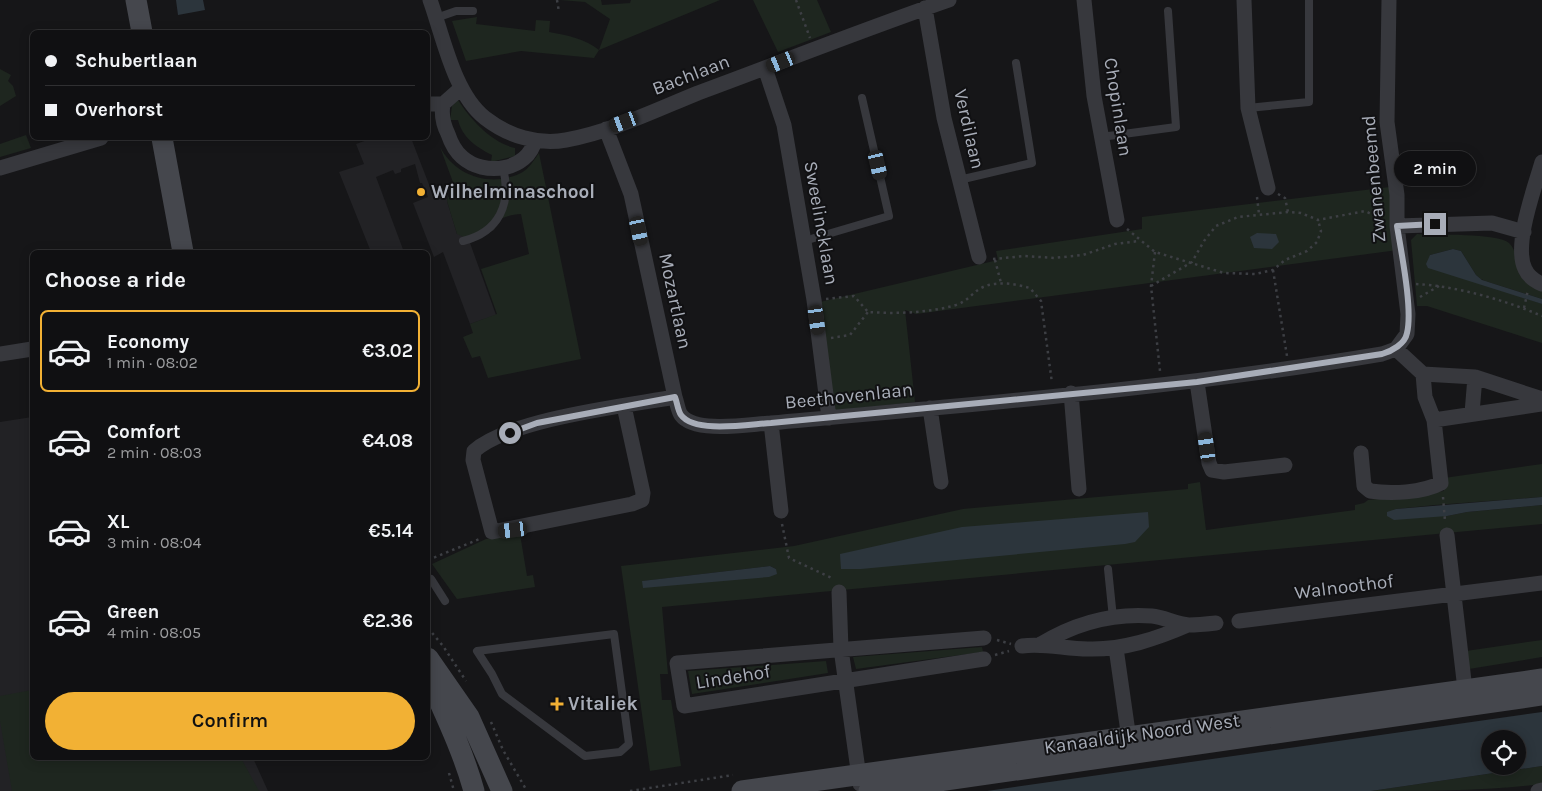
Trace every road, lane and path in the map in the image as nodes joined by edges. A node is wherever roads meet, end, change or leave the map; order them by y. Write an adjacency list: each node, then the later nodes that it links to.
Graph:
1 (136, 0): 15 (main road)
2 (430, 0): 14 (street, Bachlaan)
3 (558, 0): 13 (path)
4 (796, 0): 16 (path)
5 (949, 0): 10 (street, Bachlaan)
6 (1084, 0): 24 (street, Chopinlaan)
7 (1244, 0): 22 (street)
8 (1309, 0): 22 (lane)
9 (1390, 0): 35 (street, Zwanenbeemd)
10 (925, 8): 16 (street, Bachlaan); 31 (street, Verdilaan)
11 (473, 11): 14 (lane)
12 (1168, 11): 24 (lane)
13 (559, 12)
14 (436, 18): 19 (street, Bachlaan)
15 (142, 30)
16 (814, 49): 18 (street, Bachlaan)
17 (1016, 63): 31 (lane)
18 (765, 68): 23 (street, Bachlaan); 38 (street, Sweelincklaan)
19 (460, 88): 21 (street); 27 (street, Bachlaan)
20 (862, 98): 38 (lane)
21 (435, 104): 30 (street)
22 (1248, 108): 32 (street)
23 (606, 128): 27 (street, Bachlaan); 66 (street, Mozartlaan)
24 (1101, 137): 33 (street, Chopinlaan)
25 (94, 140): 29 (street)
26 (162, 140): 39 (main road)
27 (535, 140): 30 (street)
28 (1542, 162): 36 (street)
29 (0, 168)
30 (503, 168): 37 (lane)
31 (959, 180): 41 (street, Verdilaan)
32 (1268, 188)
33 (1117, 220)
34 (1318, 220): 35 (path); 42 (path); 43 (path)
35 (1397, 226): 36 (street); 45 (street, Zwanenbeemd)
36 (1524, 232): 46 (street)
37 (463, 241)
38 (804, 241): 50 (street, Sweelincklaan)
39 (183, 250)
40 (1155, 252): 42 (path); 44 (path); 48 (path)
41 (979, 257)
42 (1192, 262): 43 (path); 48 (path)
43 (1273, 270): 59 (path)
44 (1001, 283): 53 (path); 65 (path)
45 (1405, 283): 47 (path); 51 (street, Zwanenbeemd)
46 (1542, 284)
47 (1439, 285): 51 (path); 52 (path)
48 (1151, 286): 63 (path)
49 (1528, 290): 52 (path)
50 (814, 300): 53 (path); 55 (street, Sweelincklaan)
51 (1408, 304): 57 (street, Zwanenbeemd)
52 (1524, 308): 54 (path)
53 (868, 312): 55 (path)
54 (1542, 316)
55 (820, 339): 72 (street, Sweelincklaan)
56 (30, 349): 58 (street)
57 (1396, 349): 59 (street, Beethovenlaan); 60 (street)
58 (0, 354)
59 (1289, 370): 62 (street, Beethovenlaan)
60 (1423, 374): 61 (street); 73 (street)
61 (1474, 377): 67 (street); 71 (street)
62 (1197, 382): 63 (street, Beethovenlaan); 76 (street)
63 (1162, 385): 64 (street, Beethovenlaan)
64 (1071, 393): 65 (street, Beethovenlaan); 78 (street)
65 (1053, 395): 70 (street, Beethovenlaan)
66 (675, 397): 69 (street); 74 (street, Beethovenlaan)
67 (1542, 399)
68 (1542, 404): 71 (street)
69 (624, 406): 82 (street); 82 (street)
70 (930, 408): 72 (street, Beethovenlaan); 77 (street, Beethovenlaan)
71 (1472, 413): 73 (street)
72 (829, 418): 74 (street, Beethovenlaan)
73 (1434, 420): 75 (street)
74 (771, 423): 80 (street, Beethovenlaan)
75 (1361, 453)
76 (1285, 466)
77 (941, 482)
78 (1079, 489)
79 (1443, 501): 81 (path)
80 (780, 511): 87 (path)
81 (1446, 528): 88 (street)
82 (492, 532): 83 (path)
83 (430, 559)
84 (1108, 570): 90 (lane)
85 (430, 580): 89 (lane)
86 (1542, 582): 88 (street, Walnoothof)
87 (839, 592): 99 (street)
88 (1454, 594): 91 (street, Walnoothof); 106 (street)
89 (445, 601)
90 (1113, 618): 93 (street); 96 (street)
91 (1239, 621)
92 (1216, 623): 93 (street)
93 (1188, 625): 98 (street)
94 (614, 634): 94 (lane)
95 (984, 638): 97 (path); 99 (street, Lindehof)
96 (1041, 644): 97 (street); 98 (street)
97 (1022, 646): 100 (path)
98 (1116, 648): 107 (street)
99 (841, 649): 104 (street); 104 (street, Lindehof)
100 (984, 659): 104 (street, Lindehof)
101 (430, 661): 111 (main road)
102 (1542, 679): 106 (main road, Kanaaldijk Noord West)
103 (430, 680): 110 (main road)
104 (846, 680): 108 (street)
105 (1542, 694): 106 (main road, Kanaaldijk Noord West)
106 (1466, 697): 107 (main road, Kanaaldijk Noord West)
107 (1130, 744): 108 (main road, Kanaaldijk Noord West)
108 (863, 786): 112 (main road, Kanaaldijk Noord West)
109 (1542, 790): 113 (street)
110 (474, 791)
111 (502, 791)
112 (742, 791)
113 (1538, 791)

